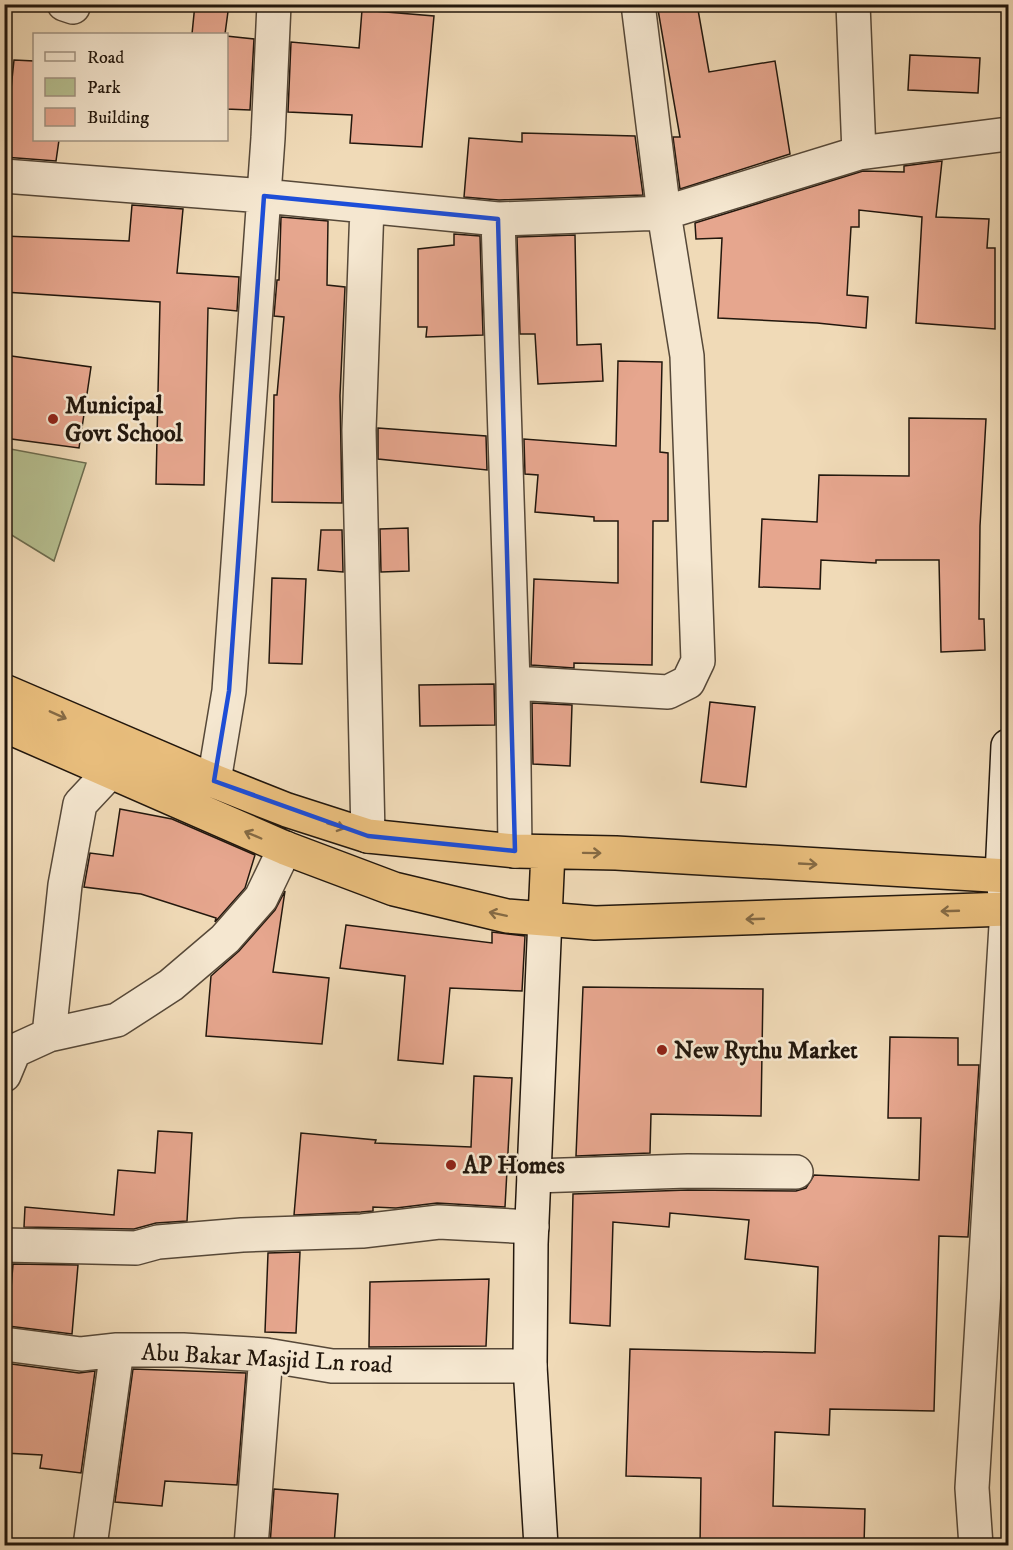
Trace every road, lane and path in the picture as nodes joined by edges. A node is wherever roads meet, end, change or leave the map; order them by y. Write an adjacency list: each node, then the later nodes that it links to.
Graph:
1 (274, 4): 7 (street)
2 (638, 4): 9 (street)
3 (853, 4): 5 (street)
4 (1008, 134): 5 (street)
5 (858, 153): 9 (street)
6 (4, 176): 7 (street)
7 (264, 196): 8 (street); 16 (street)
8 (367, 206): 10 (street); 17 (street)
9 (664, 213): 10 (street); 11 (street)
10 (498, 219): 11 (street)
11 (513, 683): 19 (street)
12 (4, 691): 16 (highway, one-way to 16)
13 (4, 725): 15 (highway)
14 (1008, 746): 21 (street)
15 (110, 772): 18 (highway, one-way to 15); 24 (street)
16 (214, 781): 17 (highway, one-way to 17)
17 (368, 836): 19 (highway)
18 (285, 848): 23 (highway, one-way to 18); 24 (street)
19 (514, 851): 20 (highway)
20 (548, 852): 21 (highway, one-way to 21); 23 (highway)
21 (1005, 876): 22 (street)
22 (1007, 909): 23 (highway, one-way to 23); 37 (street)
23 (545, 918): 27 (street)
24 (49, 1035): 25 (street)
25 (4, 1075)
26 (796, 1172): 27 (street)
27 (534, 1176): 28 (street)
28 (532, 1227): 29 (street); 33 (street)
29 (4, 1245)
30 (4, 1344): 31 (street, Abu Bakar Masjid Ln road)
31 (117, 1350): 32 (street, Abu Bakar Masjid Ln road); 34 (street)
32 (266, 1355): 33 (street, Abu Bakar Masjid Ln road); 35 (street)
33 (530, 1366): 36 (street)
34 (90, 1545)
35 (251, 1545)
36 (541, 1545)
37 (976, 1545)

